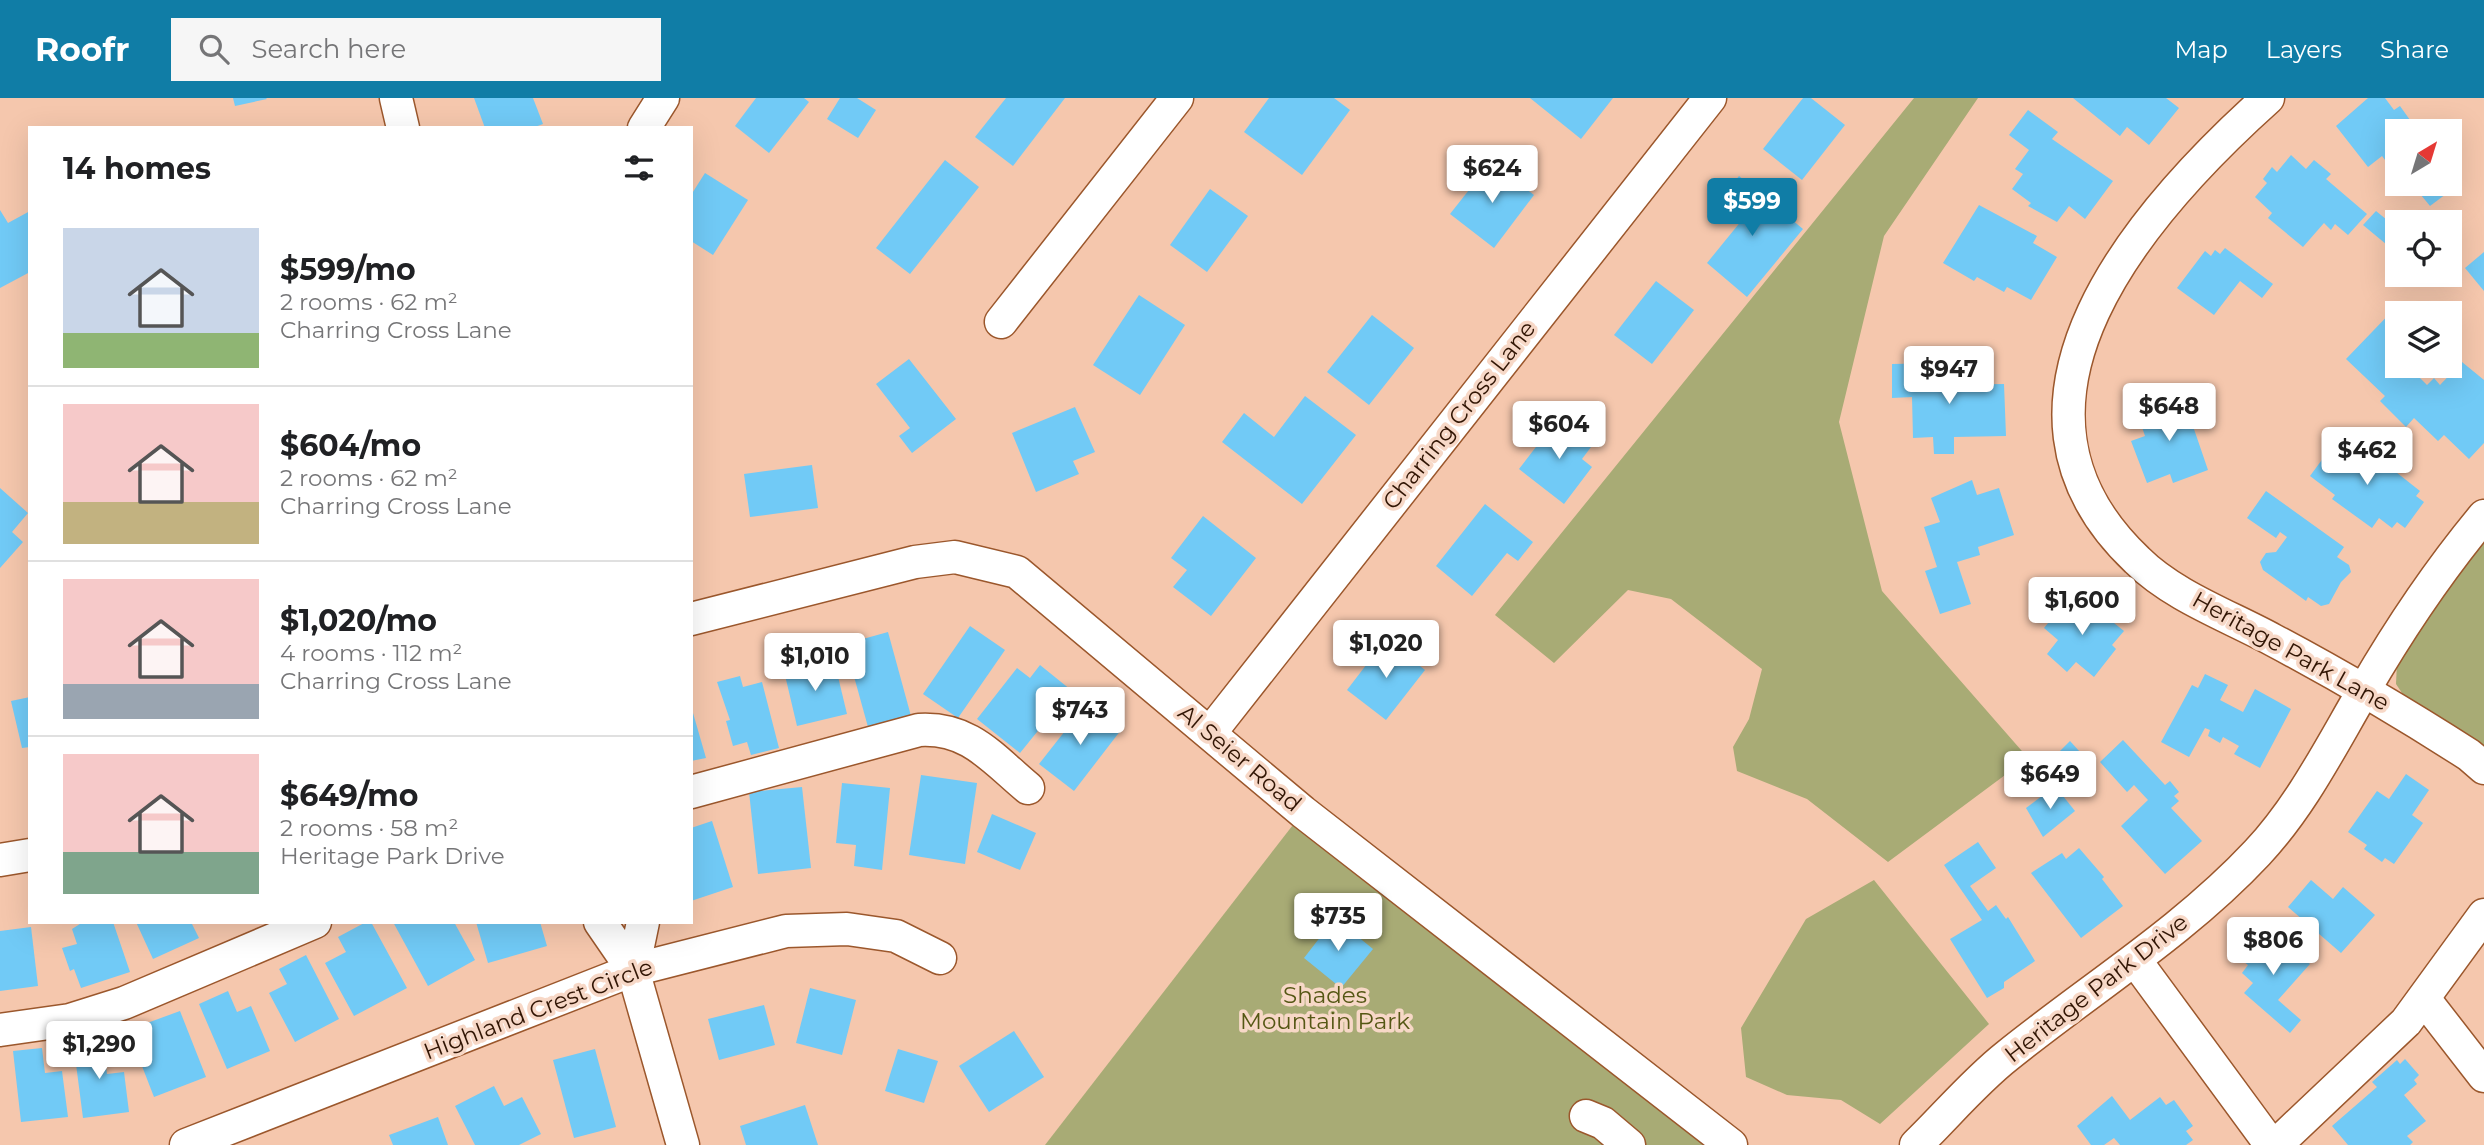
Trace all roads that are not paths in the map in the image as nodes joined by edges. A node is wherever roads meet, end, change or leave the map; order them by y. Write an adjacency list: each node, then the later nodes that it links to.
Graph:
1 (396, 98): 6 (street)
2 (663, 98): 7 (street)
3 (1177, 98): 8 (street)
4 (1710, 98): 12 (street, Charring Cross Lane)
5 (2268, 98): 11 (street, Heritage Park Lane)
6 (403, 126)
7 (645, 126)
8 (1001, 322)
9 (2484, 516): 11 (street, Heritage Park Drive)
10 (693, 618): 12 (street, Al Seier Road)
11 (2365, 689): 13 (street, Heritage Park Lane); 23 (street, Heritage Park Drive)
12 (1210, 733): 32 (street, Al Seier Road)
13 (2484, 768)
14 (1028, 788): 15 (street)
15 (693, 791)
16 (28, 855): 17 (street)
17 (0, 860)
18 (2484, 915): 25 (street)
19 (310, 924): 26 (street)
20 (601, 924): 24 (street)
21 (643, 924): 24 (street)
22 (940, 958): 24 (street, Highland Crest Circle)
23 (2135, 960): 33 (street, Heritage Park Drive); 34 (street)
24 (633, 970): 29 (street, Highland Crest Circle); 30 (street)
25 (2425, 1000): 27 (street); 34 (street)
26 (0, 1030)
27 (2484, 1076)
28 (1586, 1116): 31 (street)
29 (186, 1145)
30 (683, 1145)
31 (1629, 1145)
32 (1731, 1145)
33 (1916, 1145)
34 (2273, 1145)

